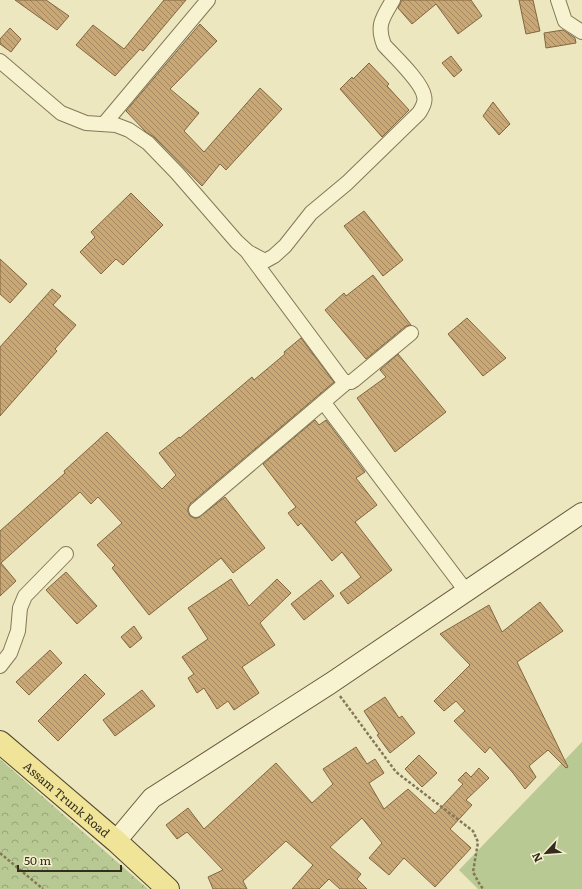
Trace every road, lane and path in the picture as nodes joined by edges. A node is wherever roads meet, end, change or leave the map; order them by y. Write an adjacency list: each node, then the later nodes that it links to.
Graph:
1 (208, 0): 6 (street)
2 (393, 0): 7 (street)
3 (558, 0): 4 (street)
4 (582, 32)
5 (0, 61): 6 (street)
6 (104, 124): 7 (street)
7 (248, 252): 9 (street)
8 (411, 333): 9 (street)
9 (348, 382): 10 (street)
10 (324, 403): 11 (street); 14 (street)
11 (196, 510)
12 (582, 513): 14 (main road)
13 (66, 554): 15 (street)
14 (466, 591): 16 (main road)
15 (0, 666)
16 (331, 682): 18 (main road); 22 (path)
17 (0, 742): 18 (main road, Assam Trunk Road)
18 (116, 841): 21 (main road, Assam Trunk Road)
19 (0, 853): 20 (path)
20 (43, 889)
21 (168, 889)
22 (484, 889)

